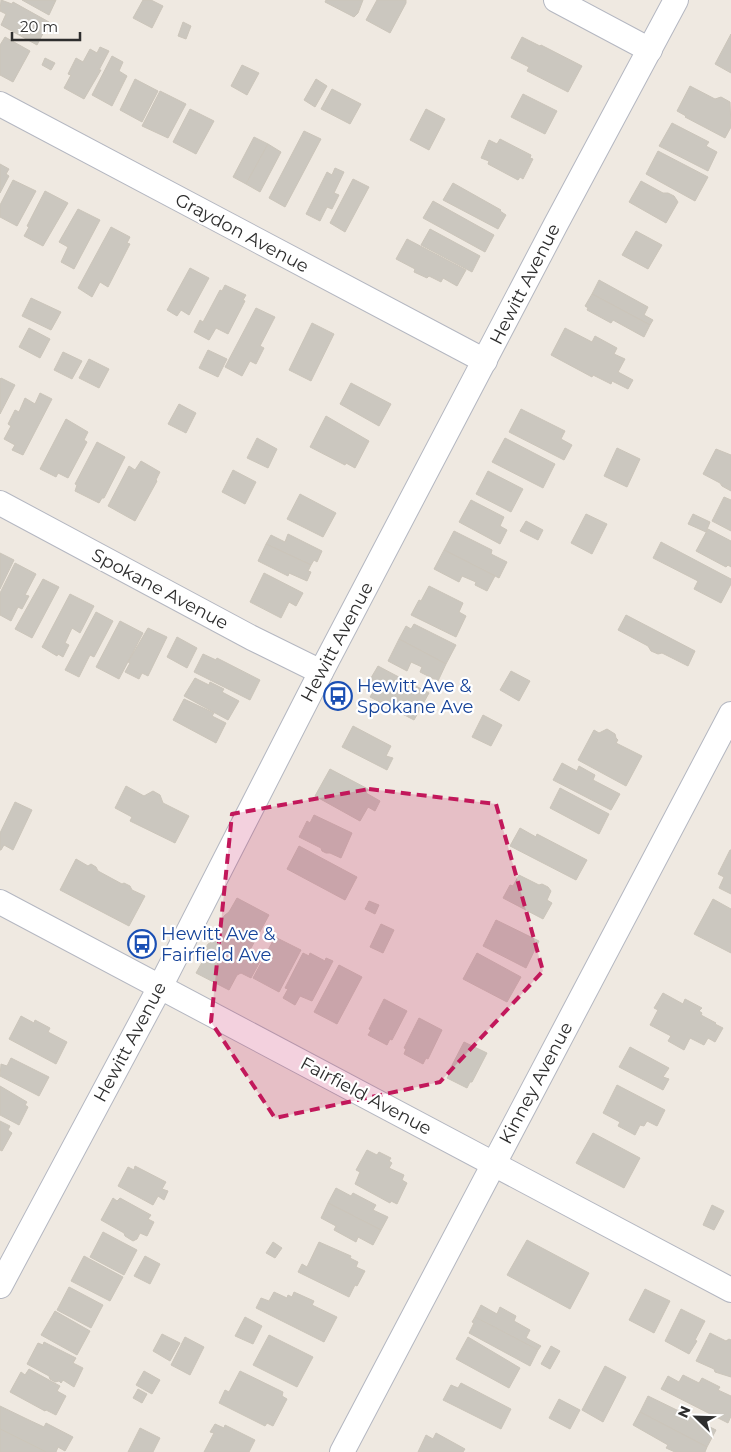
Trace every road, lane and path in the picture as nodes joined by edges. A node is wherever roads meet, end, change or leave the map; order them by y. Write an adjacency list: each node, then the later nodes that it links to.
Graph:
1 (556, 0): 3 (street)
2 (676, 0): 3 (street, Hewitt Avenue)
3 (650, 50): 5 (street, Hewitt Avenue)
4 (0, 104): 5 (street, Graydon Avenue)
5 (485, 361): 7 (street, Hewitt Avenue)
6 (0, 503): 7 (street, Spokane Avenue)
7 (321, 672): 10 (street, Hewitt Avenue)
8 (731, 714): 11 (street, Kinney Avenue)
9 (0, 902): 10 (street, Fairfield Avenue)
10 (160, 987): 11 (street, Fairfield Avenue); 12 (street, Hewitt Avenue)
11 (493, 1164): 13 (street, Fairfield Avenue); 14 (street, Kinney Avenue)
12 (0, 1286)
13 (731, 1290)
14 (342, 1452)

